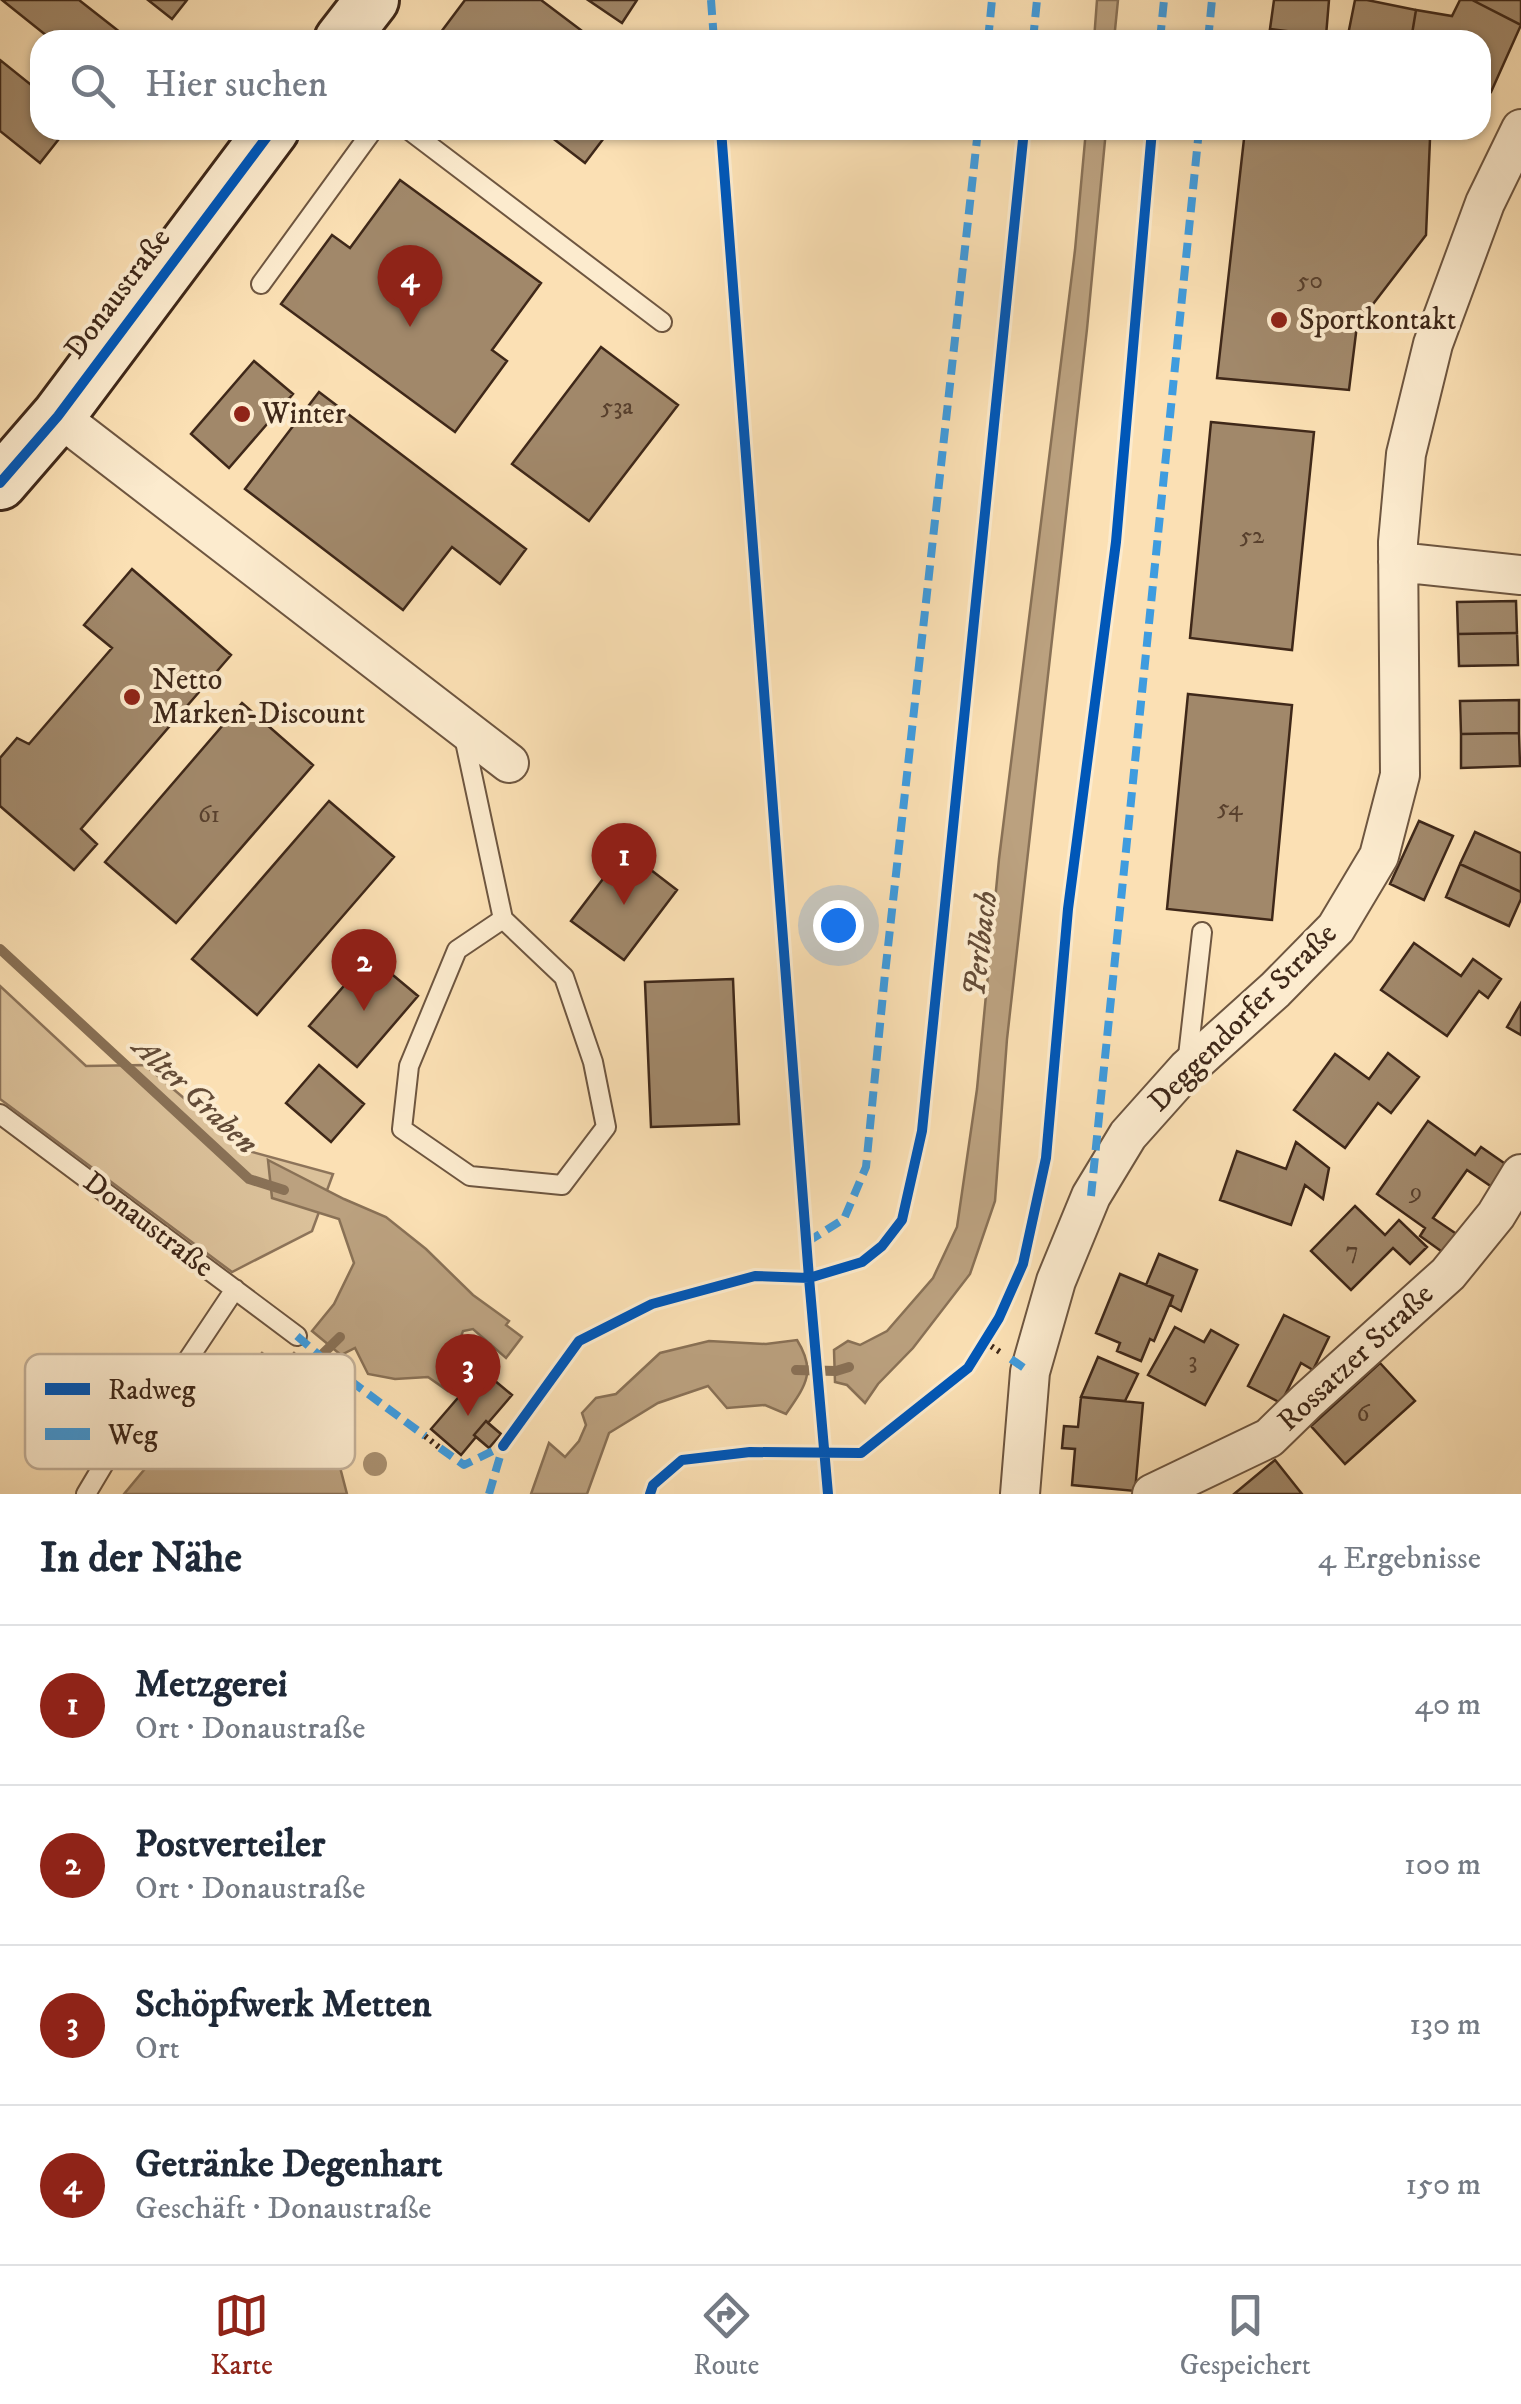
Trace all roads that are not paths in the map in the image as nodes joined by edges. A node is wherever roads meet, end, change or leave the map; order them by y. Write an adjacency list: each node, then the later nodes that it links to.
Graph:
1 (372, 0): 2 (street)
2 (350, 30)
3 (1521, 129): 11 (street, Deggendorfer Straße)
4 (265, 140): 9 (street, Donaustraße)
5 (366, 140): 7 (lane)
6 (422, 140): 8 (lane)
7 (261, 284)
8 (662, 322)
9 (58, 416): 10 (street, Donaustraße); 13 (street)
10 (0, 484)
11 (1398, 562): 12 (street); 17 (street, Deggendorfer Straße)
12 (1521, 575)
13 (462, 726): 14 (street); 15 (lane)
14 (509, 763)
15 (503, 919): 15 (lane)
16 (1202, 932): 17 (lane)
17 (1187, 1068): 25 (street, Deggendorfer Straße)
18 (0, 1114): 20 (lane, Donaustraße)
19 (1521, 1174): 26 (street, Rossatzer Straße)
20 (234, 1290): 21 (lane, Donaustraße); 22 (lane)
21 (296, 1336)
22 (192, 1354)
23 (101, 1469): 24 (lane)
24 (86, 1494)
25 (1020, 1494)
26 (1152, 1494)

